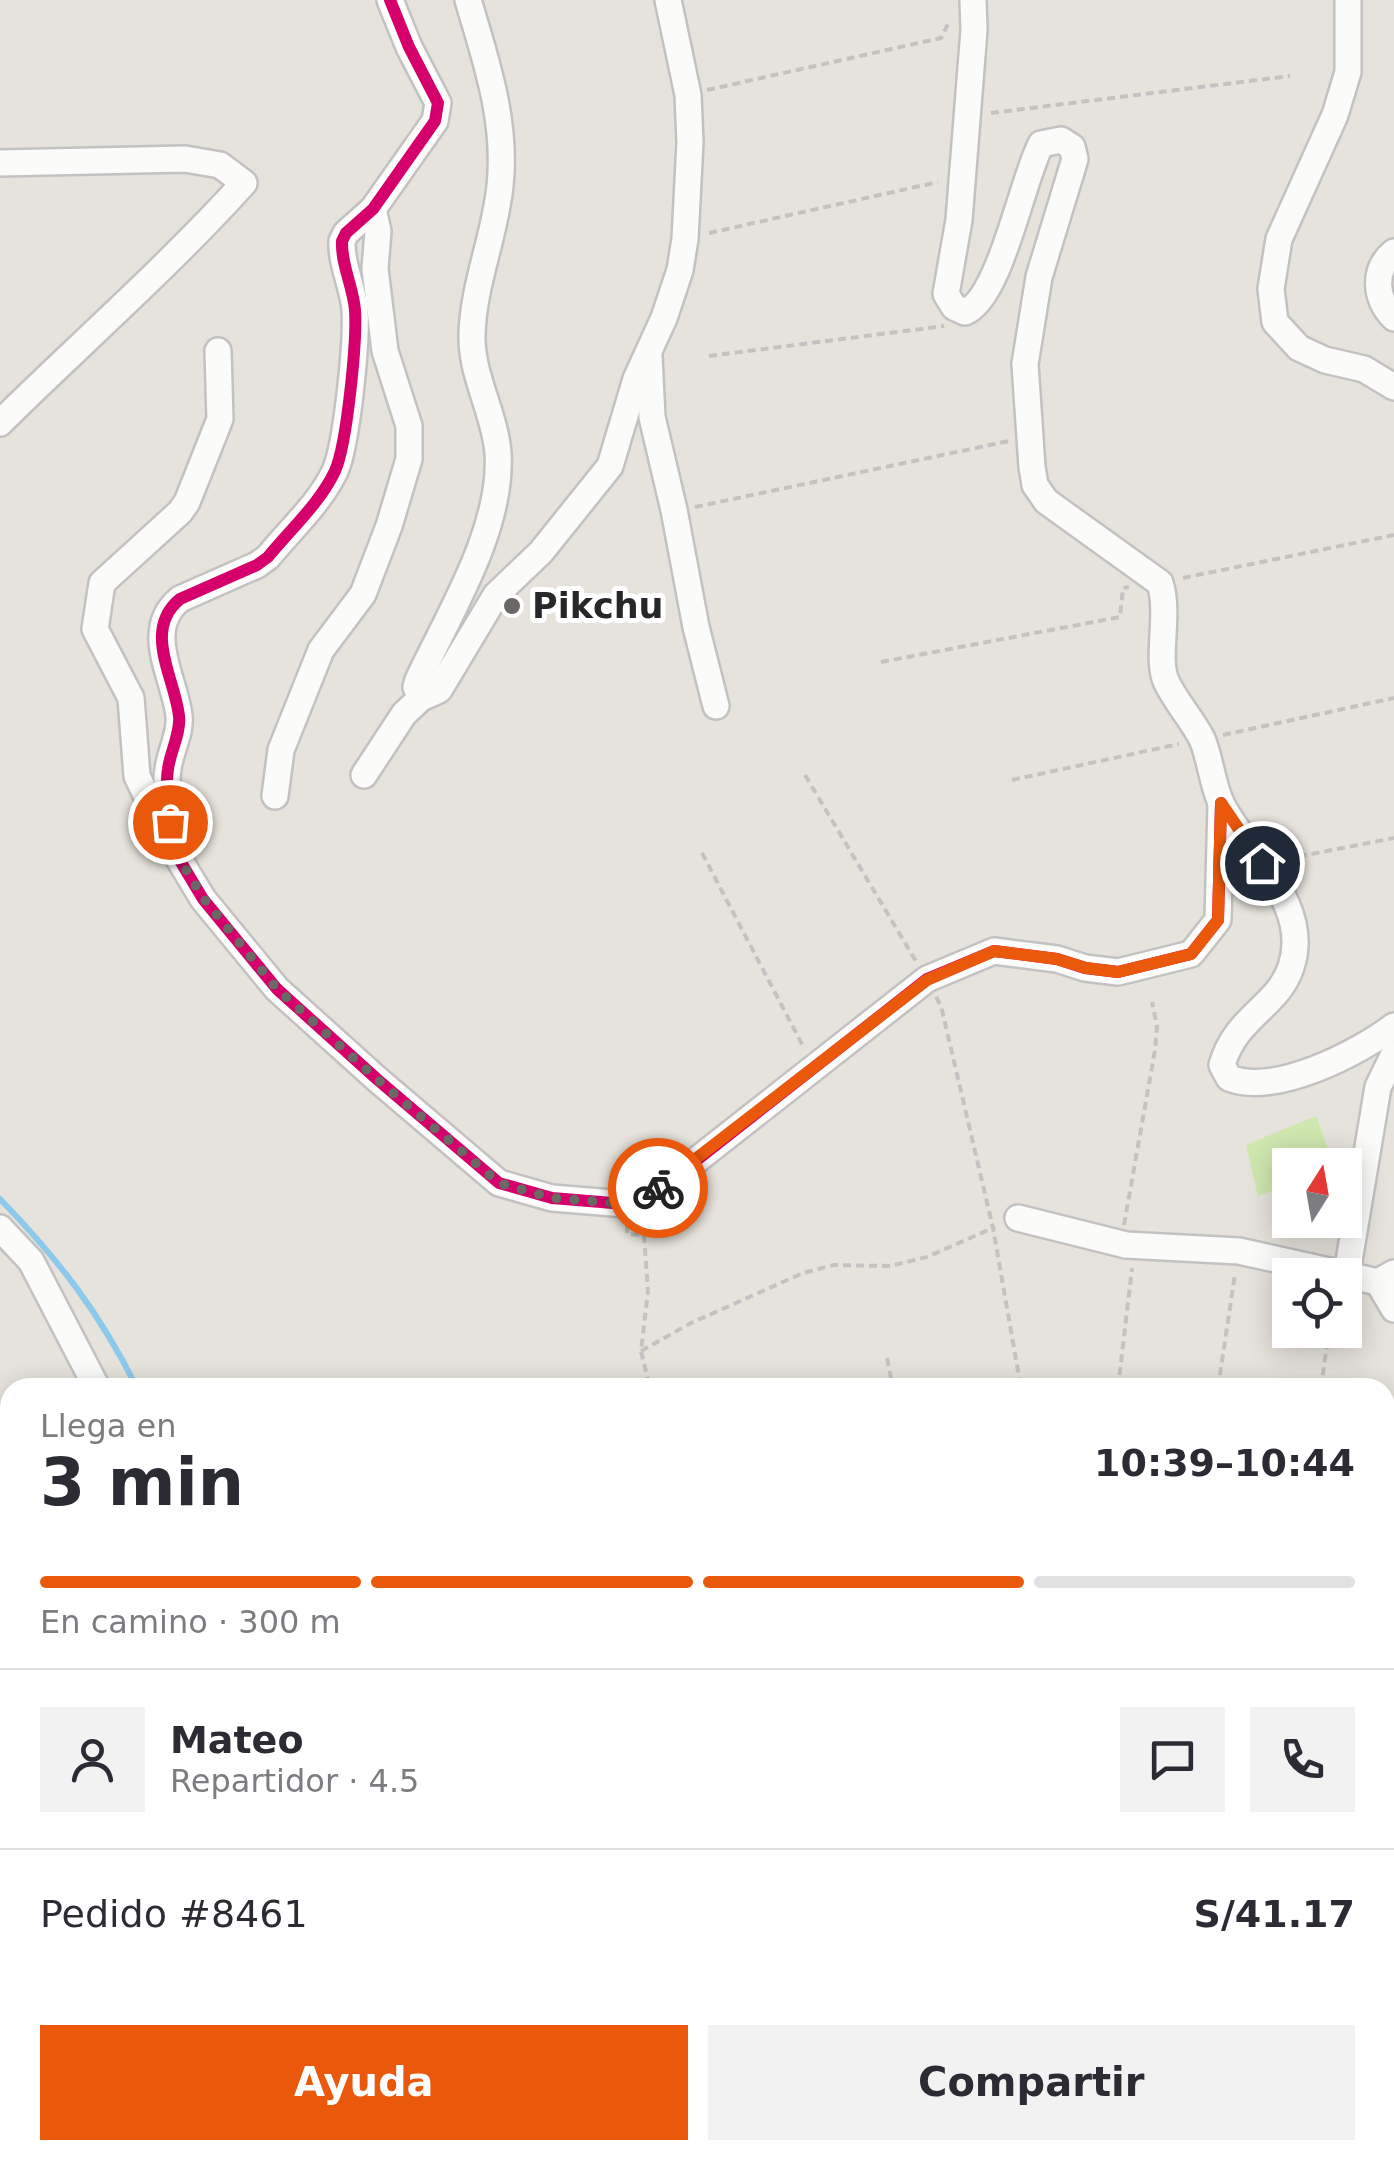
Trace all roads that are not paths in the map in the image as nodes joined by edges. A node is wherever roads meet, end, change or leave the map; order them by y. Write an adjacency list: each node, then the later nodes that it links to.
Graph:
1 (390, 0): 7 (street)
2 (468, 0): 14 (street)
3 (668, 0): 11 (street)
4 (973, 0): 18 (street)
5 (1348, 0): 12 (street)
6 (0, 163): 13 (street)
7 (372, 209): 17 (street); 19 (street)
8 (1394, 252): 9 (street)
9 (1394, 318)
10 (218, 351): 19 (street)
11 (648, 351): 14 (street); 15 (street)
12 (1394, 387)
13 (0, 423)
14 (421, 698): 16 (street)
15 (716, 706)
16 (364, 775)
17 (275, 796)
18 (1221, 803): 19 (street); 20 (street)
19 (167, 839)
20 (1394, 1026)
21 (1394, 1054): 25 (street)
22 (1018, 1218): 24 (street)
23 (0, 1228): 28 (street)
24 (1273, 1258)
25 (1350, 1258)
26 (1386, 1277): 27 (street)
27 (1394, 1309)
28 (93, 1378)

